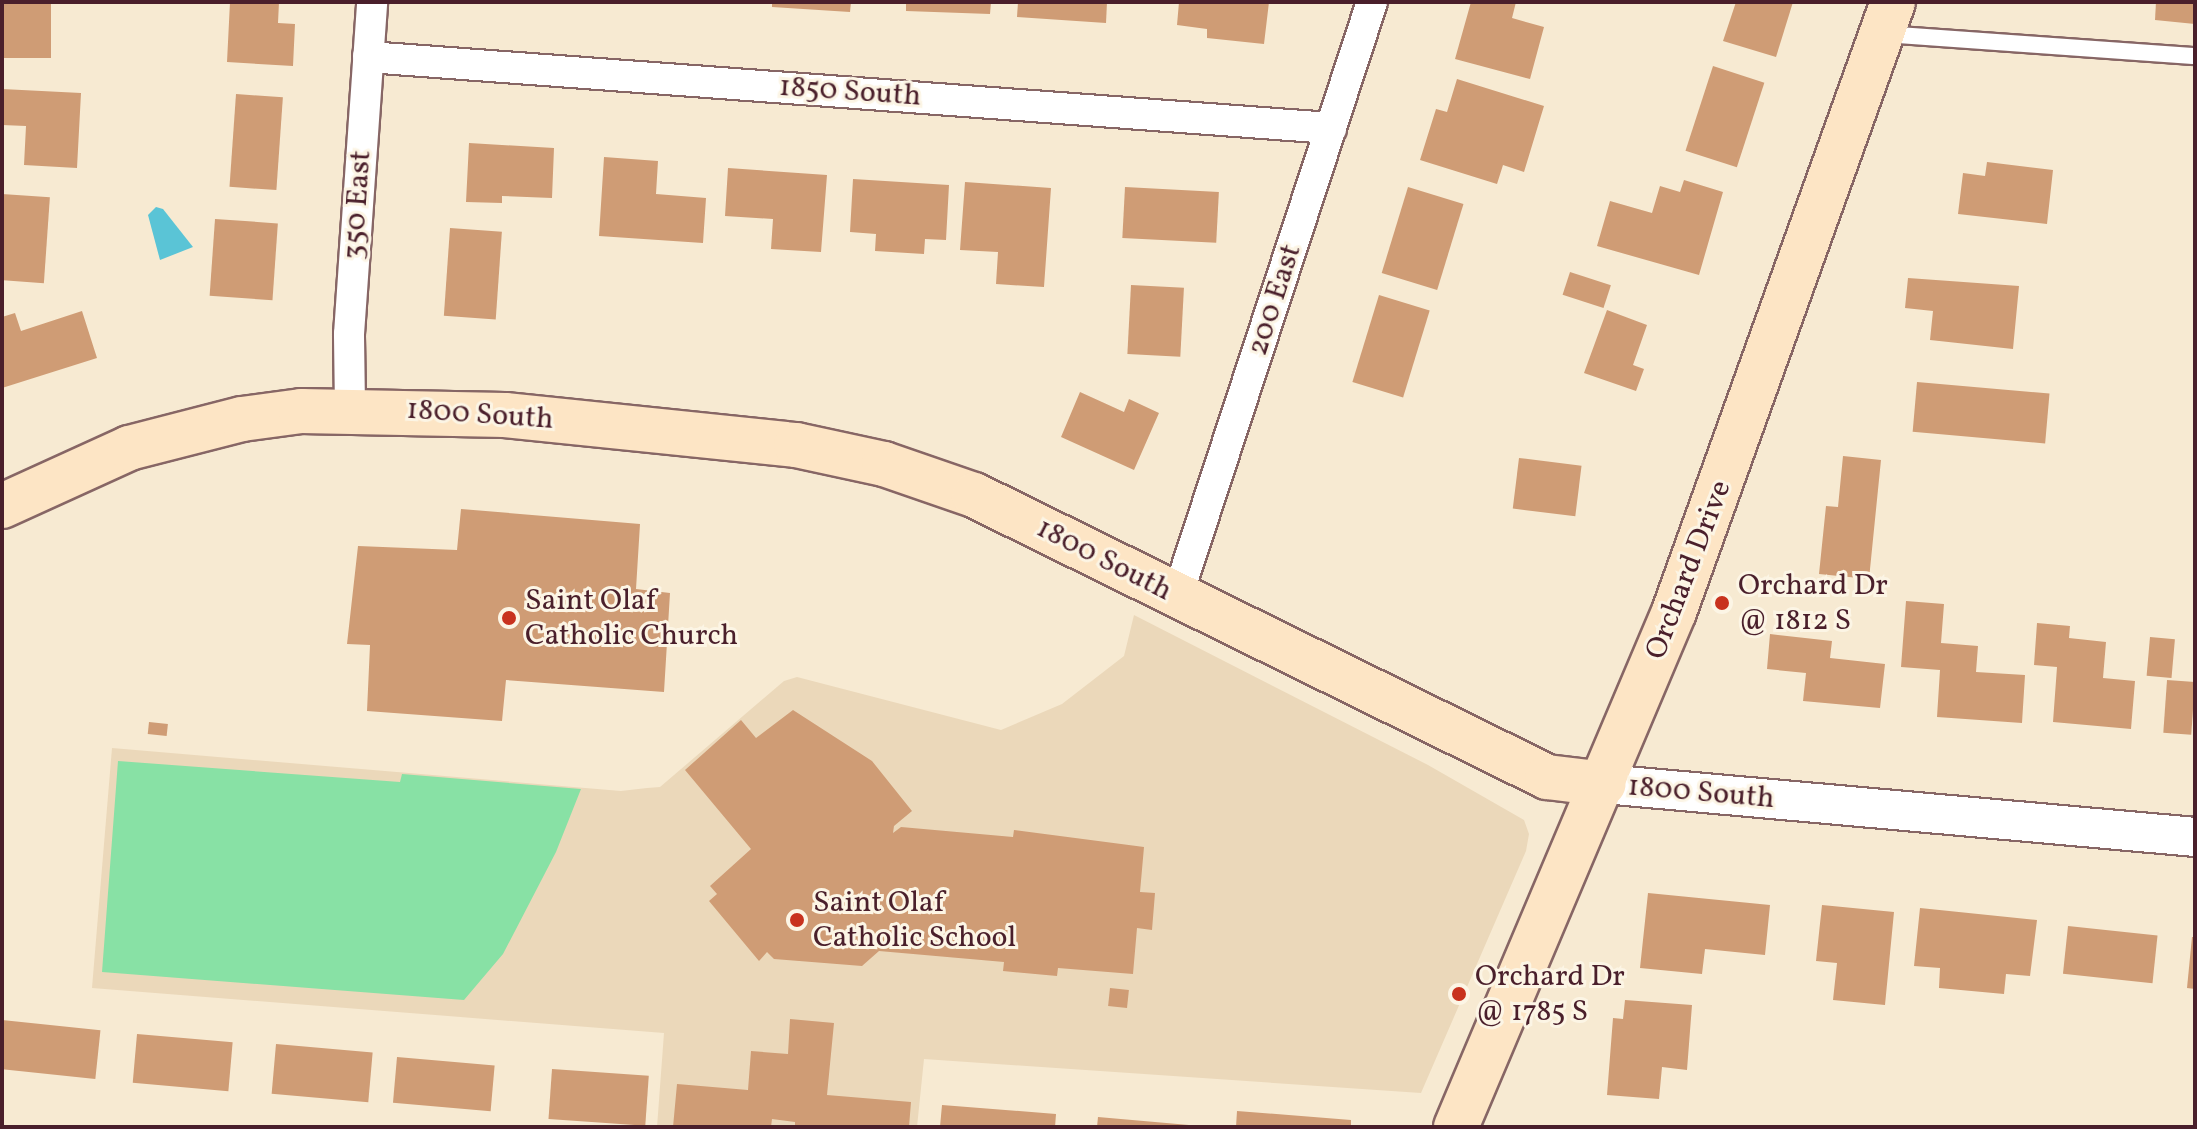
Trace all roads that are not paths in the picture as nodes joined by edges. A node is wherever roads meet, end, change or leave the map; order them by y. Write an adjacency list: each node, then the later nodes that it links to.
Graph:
1 (372, 2): 5 (street, 350 East)
2 (1372, 2): 6 (street, 200 East)
3 (1887, 18): 4 (lane); 10 (main road, Orchard Drive)
4 (2195, 56)
5 (368, 57): 6 (street, 1850 South); 7 (street, 350 East)
6 (1331, 128): 9 (street, 200 East)
7 (350, 408): 8 (main road, 1800 South); 9 (main road, 1800 South)
8 (2, 506)
9 (1177, 597): 10 (main road, 1800 South)
10 (1604, 784): 11 (street, 1800 South); 12 (main road, Orchard Drive)
11 (2195, 837)
12 (1456, 1127)

